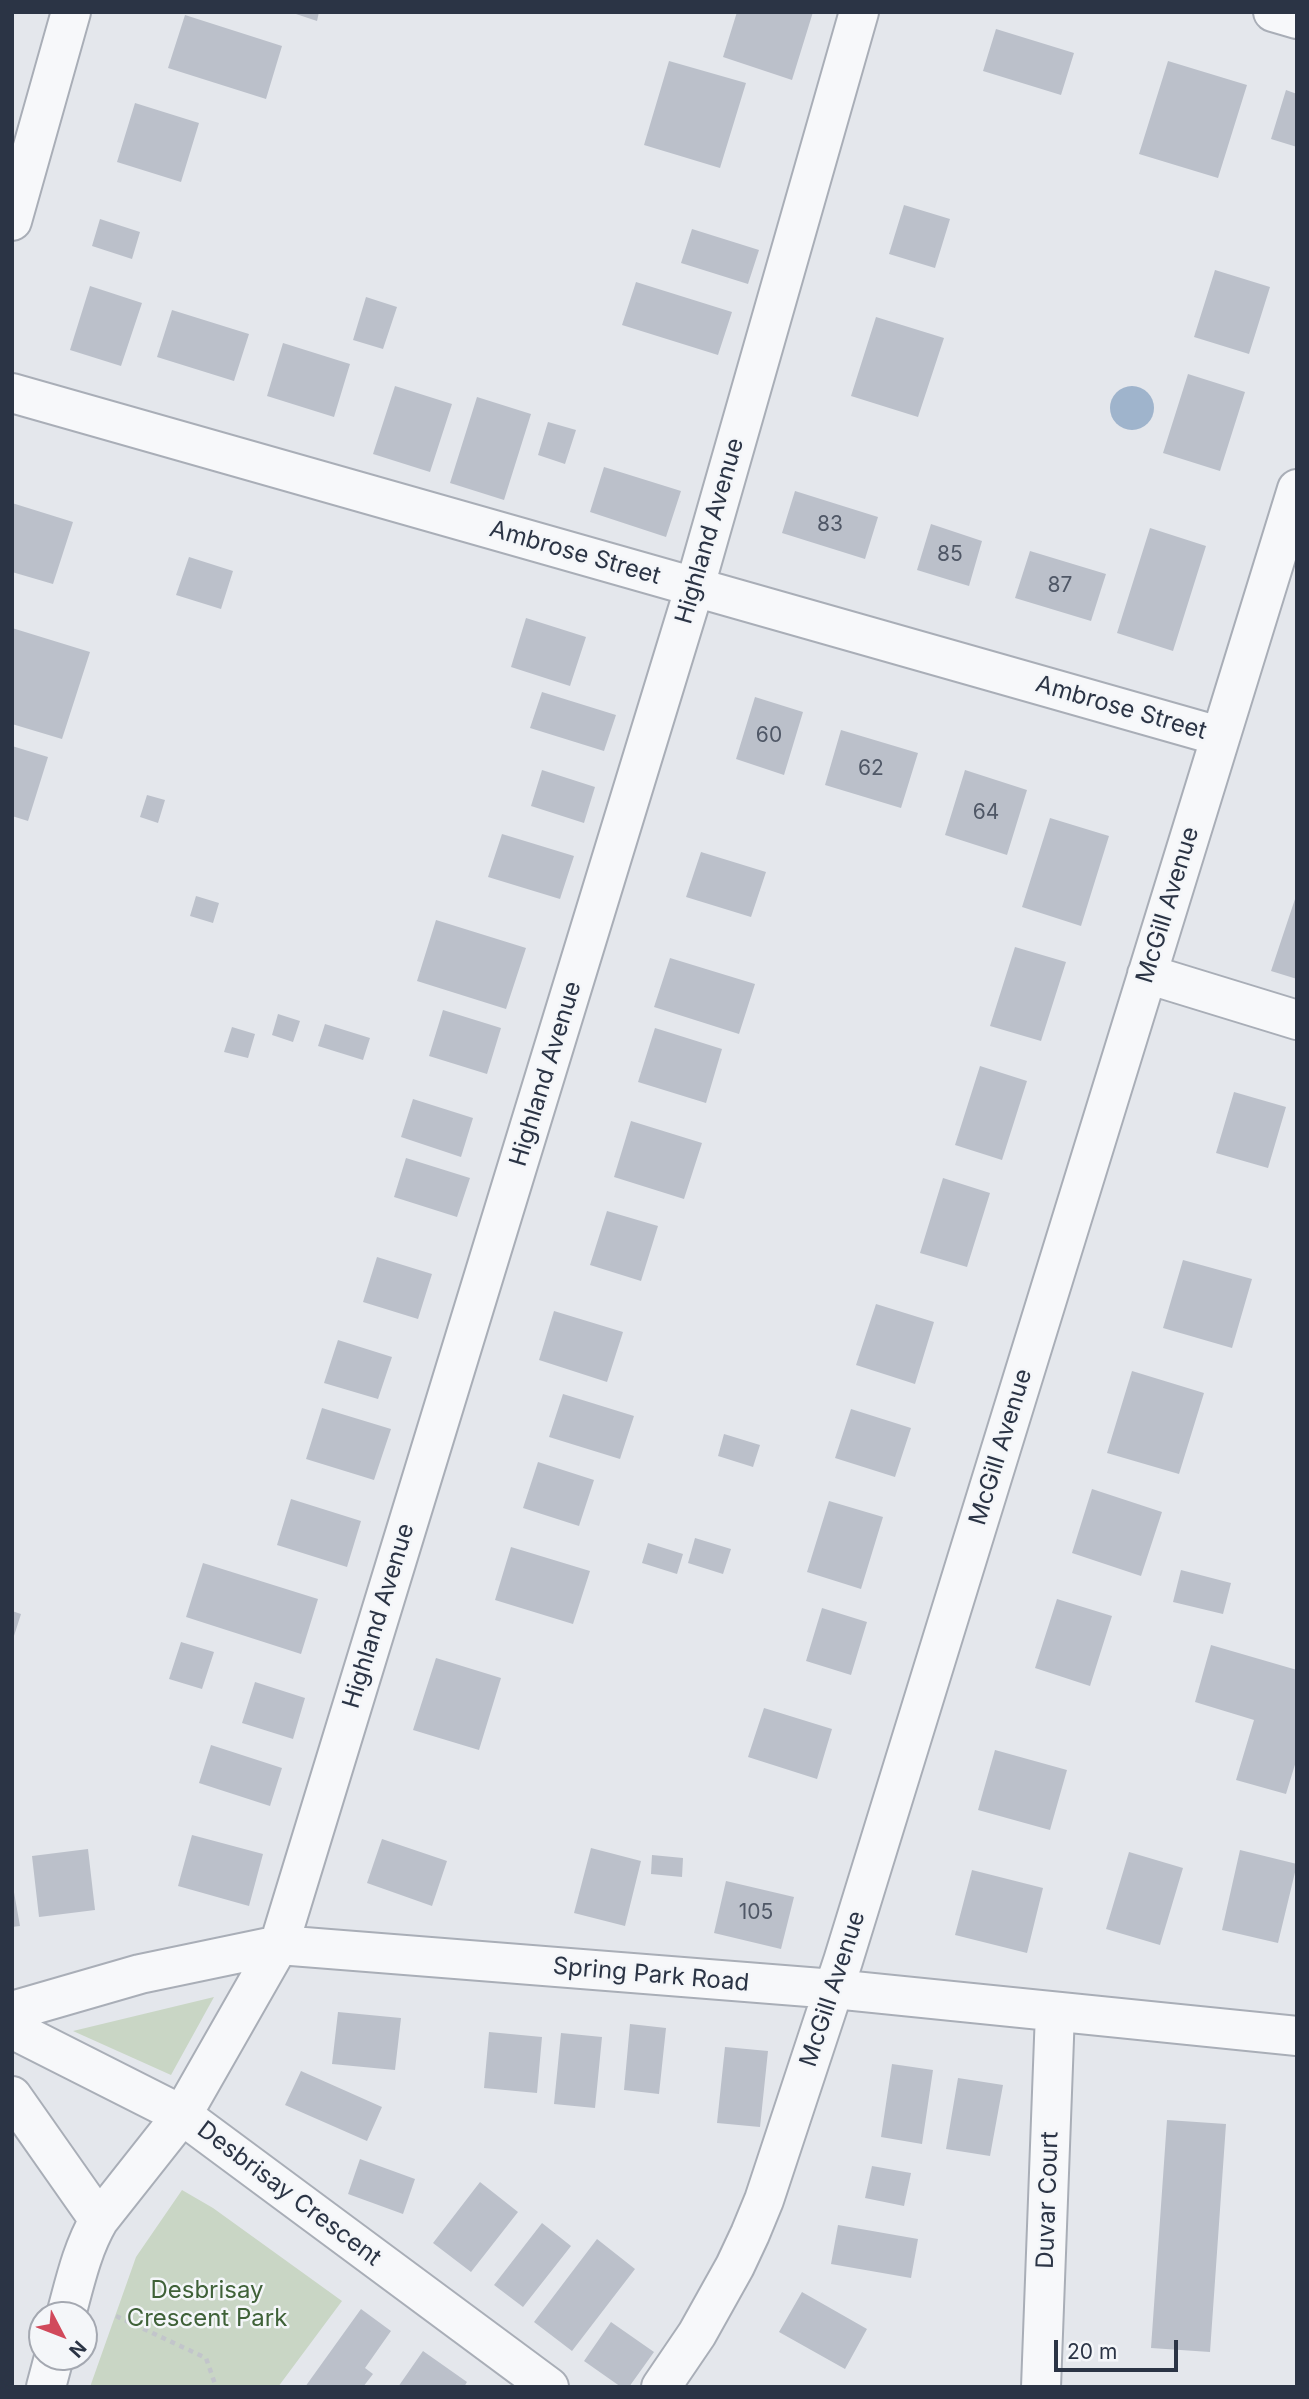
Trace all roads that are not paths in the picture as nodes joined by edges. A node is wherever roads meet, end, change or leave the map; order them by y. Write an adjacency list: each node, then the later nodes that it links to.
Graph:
1 (71, 12): 5 (street)
2 (859, 12): 8 (street, Highland Avenue)
3 (1273, 12): 4 (street)
4 (1297, 19)
5 (12, 221)
6 (12, 393): 8 (street, Ambrose Street)
7 (1297, 489): 9 (street, McGill Avenue)
8 (695, 586): 9 (street, Ambrose Street); 12 (street, Highland Avenue)
9 (1219, 736): 10 (street, McGill Avenue)
10 (1147, 974): 11 (street); 13 (street, McGill Avenue)
11 (1297, 1020)
12 (279, 1945): 13 (street, Spring Park Road); 14 (street, Spring Park Road); 19 (street, Highland Avenue)
13 (834, 1989): 15 (street, Spring Park Road); 23 (street, McGill Avenue)
14 (12, 2011)
15 (1055, 2012): 17 (street, Spring Park Road); 24 (street, Duvar Court)
16 (12, 2029): 19 (street, Desbrisay Crescent)
17 (1297, 2036)
18 (12, 2096): 20 (street)
19 (182, 2115): 20 (street, Highland Avenue); 22 (street, Desbrisay Crescent)
20 (99, 2220): 21 (street, Highland Avenue)
21 (70, 2301)
22 (549, 2387)
23 (661, 2387)
24 (1041, 2387)

